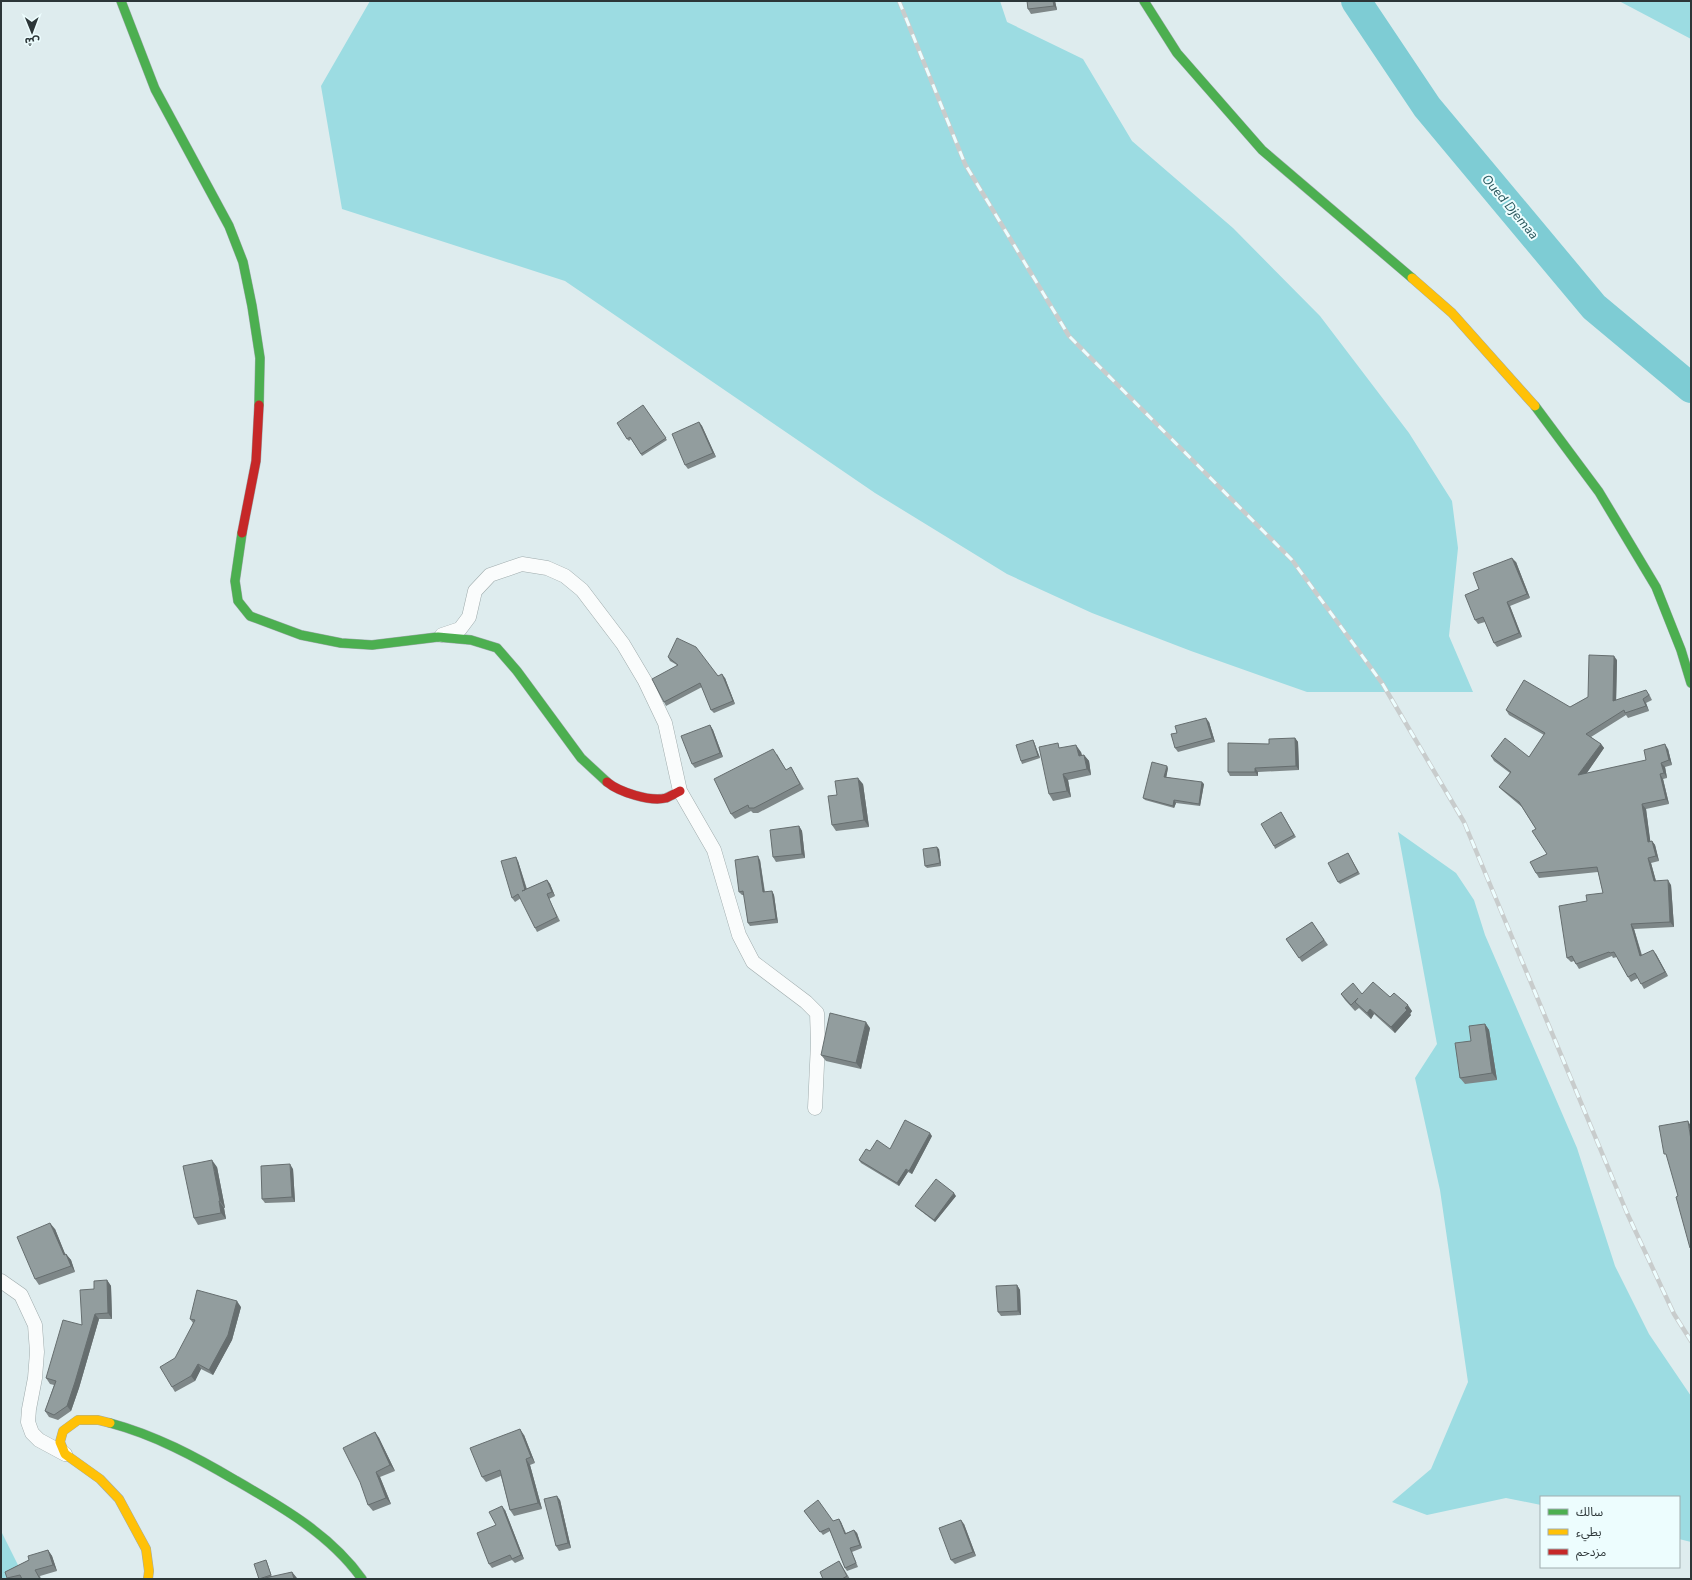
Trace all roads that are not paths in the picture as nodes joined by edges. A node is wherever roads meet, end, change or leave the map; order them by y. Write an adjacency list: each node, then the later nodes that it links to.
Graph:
1 (121, 1): 3 (street)
2 (1144, 1): 4 (street)
3 (438, 637): 5 (street); 5 (street)
4 (1691, 683)
5 (680, 791): 6 (street)
6 (815, 1108)
7 (1, 1281): 8 (street)
8 (65, 1454): 9 (street); 10 (street)
9 (148, 1579)
10 (362, 1579)

